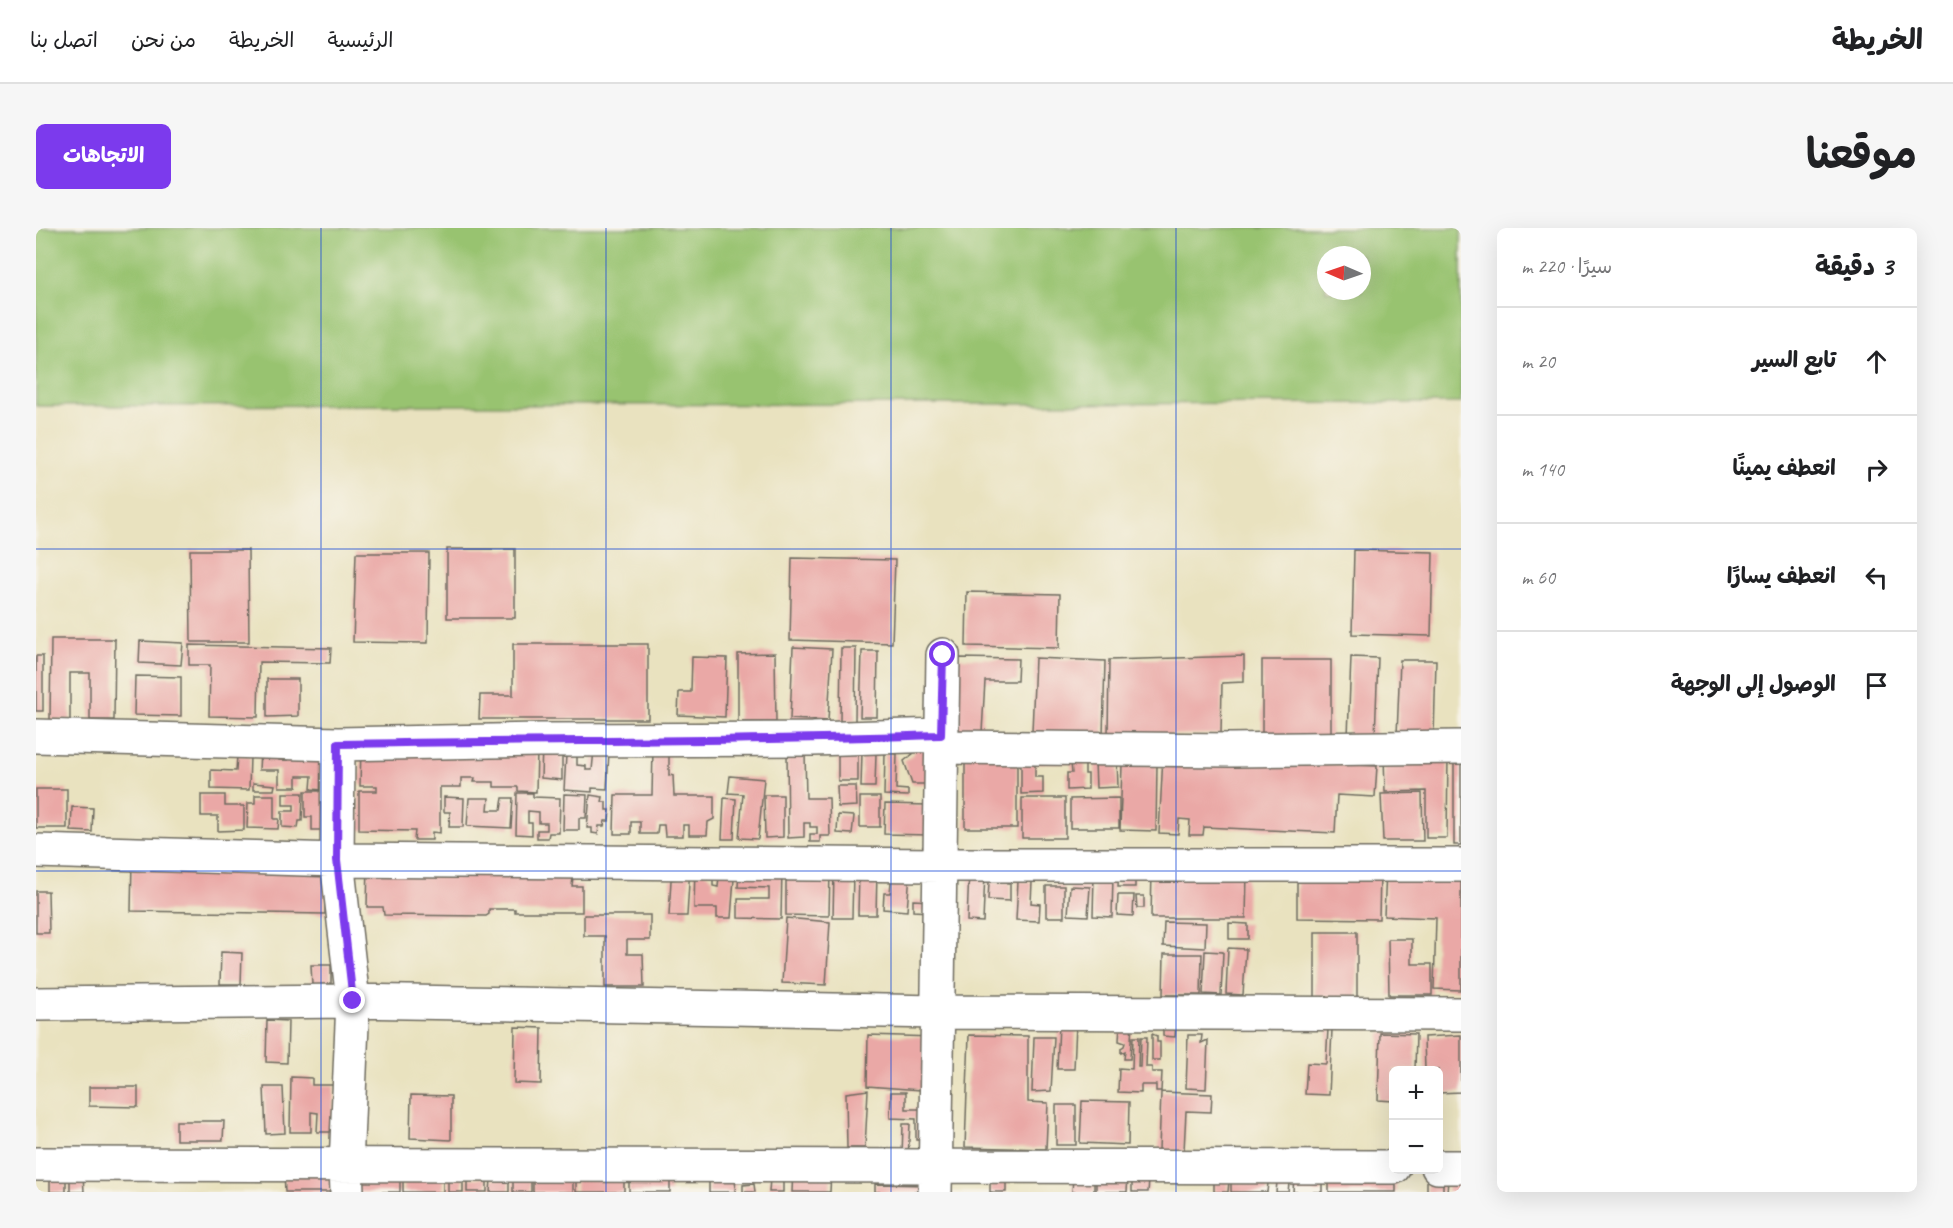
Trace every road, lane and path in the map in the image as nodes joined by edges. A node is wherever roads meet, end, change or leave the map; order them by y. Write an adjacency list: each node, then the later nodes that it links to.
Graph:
1 (943, 655): 3 (street)
2 (36, 736): 4 (street)
3 (941, 741): 4 (street); 5 (street); 8 (street)
4 (338, 744): 7 (street)
5 (1461, 747)
6 (36, 851): 7 (street)
7 (337, 860): 8 (street); 10 (street)
8 (940, 865): 9 (street); 12 (street)
9 (1461, 865)
10 (353, 1001): 11 (street); 12 (street); 18 (street)
11 (36, 1004)
12 (938, 1011): 13 (street); 19 (street)
13 (1461, 1014)
14 (36, 1164): 18 (street)
15 (1389, 1167): 19 (street)
16 (1443, 1167): 17 (street)
17 (1461, 1167)
18 (346, 1179): 19 (street)
19 (935, 1179)

